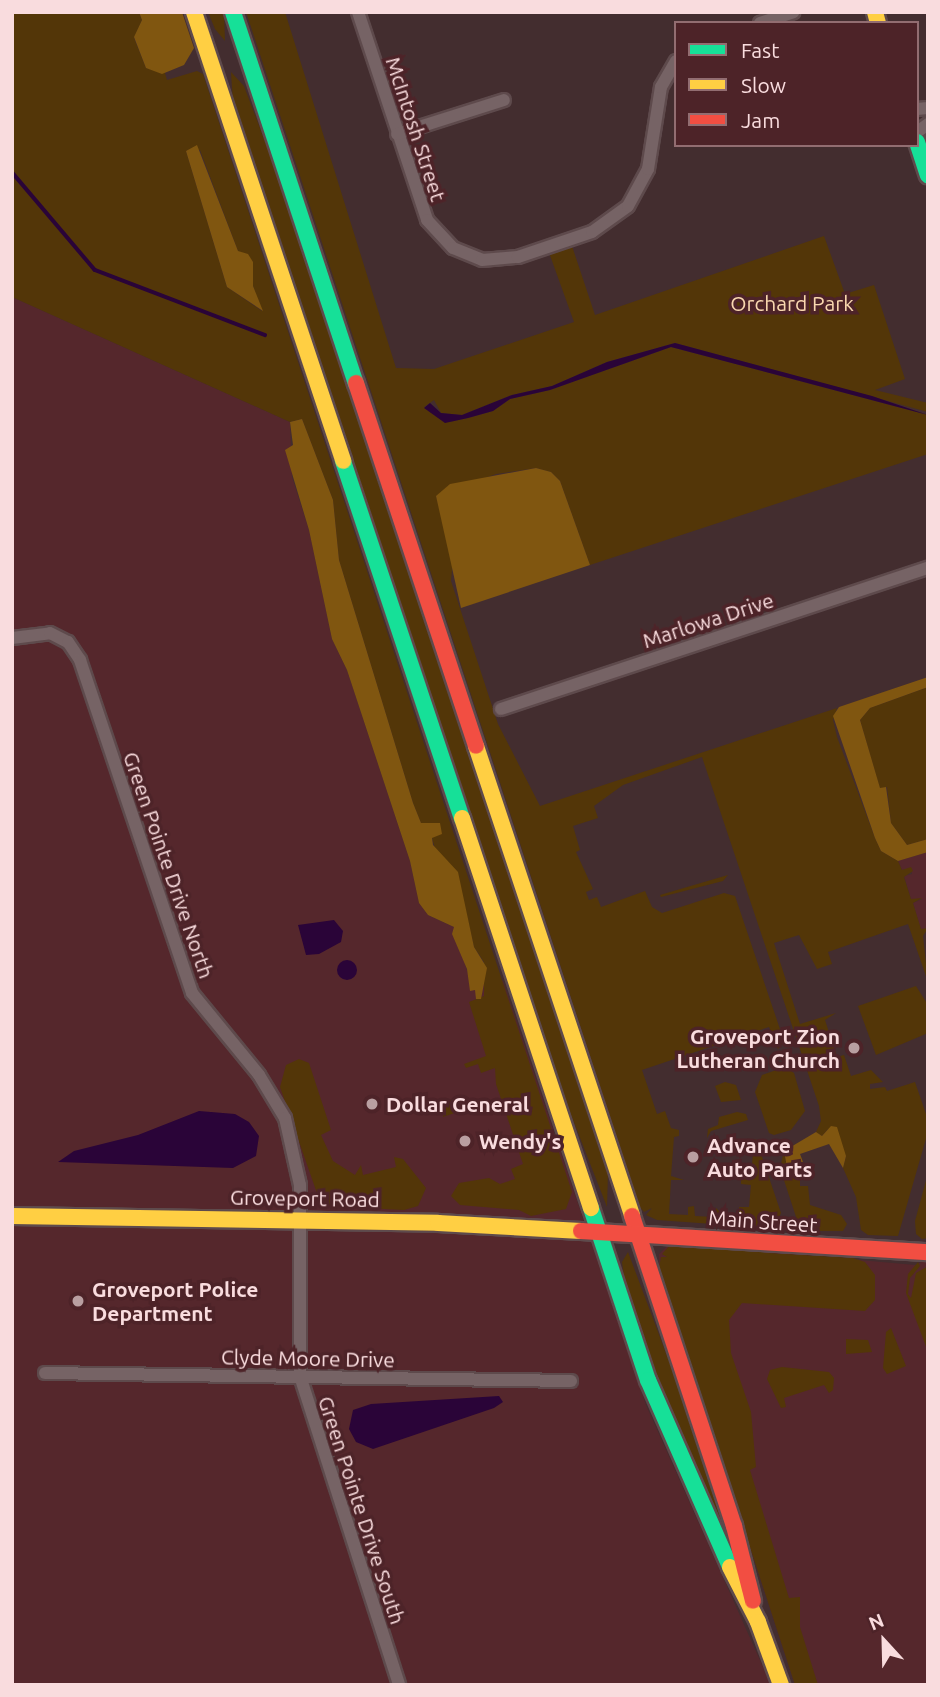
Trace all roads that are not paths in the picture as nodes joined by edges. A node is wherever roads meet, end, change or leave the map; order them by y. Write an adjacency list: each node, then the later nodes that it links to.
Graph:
1 (194, 12): 16 (main road)
2 (233, 12): 17 (main road)
3 (358, 12): 8 (street, McIntosh Street)
4 (793, 12): 5 (street)
5 (766, 21)
6 (674, 65): 8 (street, McIntosh Street)
7 (504, 100): 8 (street)
8 (397, 134)
9 (919, 147): 10 (main road)
10 (928, 175)
11 (928, 568): 13 (street, Marlowa Drive)
12 (12, 638): 15 (street, Green Pointe Drive North)
13 (501, 709)
14 (12, 1216): 15 (main road, Groveport Road)
15 (299, 1218): 16 (main road, Groveport Road); 20 (street, Green Pointe Drive South)
16 (596, 1230): 17 (main road, Main Street); 22 (main road)
17 (636, 1234): 18 (main road, Main Street); 22 (main road)
18 (928, 1252)
19 (45, 1373): 20 (street, Clyde Moore Drive)
20 (300, 1376): 21 (street, Clyde Moore Drive); 23 (street, Green Pointe Drive South)
21 (571, 1381)
22 (758, 1622): 24 (main road)
23 (399, 1685)
24 (781, 1685)

